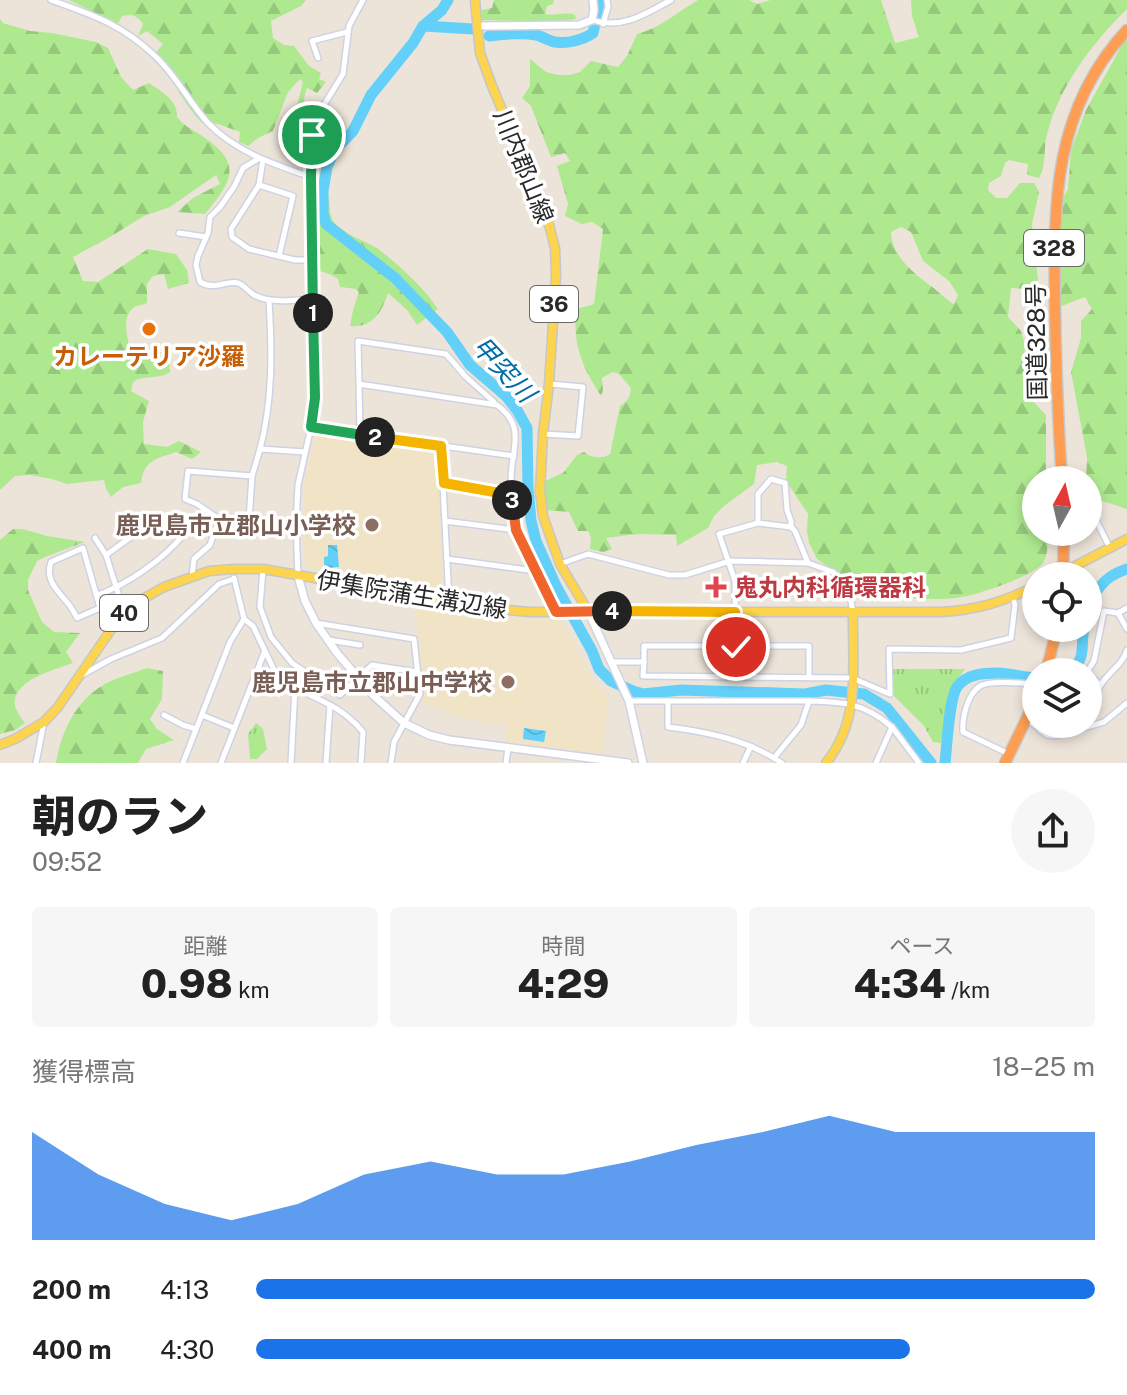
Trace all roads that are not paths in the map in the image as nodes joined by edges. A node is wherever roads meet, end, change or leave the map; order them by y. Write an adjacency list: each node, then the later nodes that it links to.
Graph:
1 (51, 0): 13 (street)
2 (363, 0): 11 (street)
3 (475, 0): 9 (main road, 川内郡山線 / 36)
4 (593, 0): 7 (street)
5 (607, 0): 8 (street)
6 (671, 0): 8 (street)
7 (592, 20): 8 (street); 9 (street)
8 (603, 24)
9 (477, 26): 23 (main road, 川内郡山線 / 36)
10 (1127, 30): 32 (highway, 国道328号 / 328)
11 (347, 32): 12 (street); 14 (street)
12 (318, 58)
13 (261, 159): 14 (street); 15 (street); 17 (street)
14 (311, 177): 19 (street)
15 (259, 185): 18 (street); 18 (street)
16 (179, 233): 17 (street)
17 (206, 237): 21 (street)
18 (279, 256): 19 (street)
19 (312, 260): 20 (street)
20 (313, 299): 21 (street); 25 (street)
21 (269, 301): 29 (street)
22 (359, 384): 24 (street); 24 (street); 27 (street)
23 (549, 384): 26 (main road, 川内郡山線 / 36); 26 (street)
24 (497, 405): 31 (street)
25 (311, 427): 27 (street); 30 (street)
26 (543, 434): 52 (main road, 川内郡山線 / 36)
27 (360, 435): 28 (street)
28 (441, 446): 31 (street); 34 (street)
29 (260, 449): 30 (street); 33 (street)
30 (305, 452): 40 (street)
31 (514, 456): 35 (street)
32 (1061, 466)
33 (252, 476): 36 (street); 37 (street)
34 (444, 483): 35 (street); 38 (street)
35 (511, 495): 42 (street)
36 (219, 519): 37 (street); 56 (street)
37 (249, 520): 40 (street)
38 (445, 521): 42 (street); 48 (street)
39 (758, 523): 41 (street); 41 (street); 49 (street)
40 (296, 524): 57 (street)
41 (791, 527): 51 (street)
42 (516, 530): 55 (street)
43 (1102, 532): 46 (street)
44 (95, 538): 47 (street)
45 (1127, 539): 46 (main road)
46 (1110, 548): 50 (main road)
47 (106, 555): 59 (street); 59 (street)
48 (447, 559): 55 (street); 63 (street)
49 (730, 561): 51 (street); 52 (street); 67 (street)
50 (1085, 562)
51 (808, 563): 68 (street)
52 (560, 564): 65 (main road, 川内郡山線 / 36)
53 (234, 569): 54 (main road, 伊集院蒲生溝辺線 / 40); 56 (main road, 伊集院蒲生溝辺線 / 40); 58 (street)
54 (263, 569): 57 (main road, 伊集院蒲生溝辺線 / 40); 86 (street)
55 (535, 571): 66 (street)
56 (192, 576): 69 (main road, 伊集院蒲生溝辺線 / 40)
57 (298, 576): 63 (main road, 伊集院蒲生溝辺線 / 40); 72 (street)
58 (234, 579): 71 (street); 83 (street)
59 (116, 589): 61 (street); 69 (street)
60 (1022, 593): 62 (main road, 伊集院蒲生溝辺線 / 40)
61 (98, 595): 61 (street)
62 (1013, 597): 68 (main road, 伊集院蒲生溝辺線 / 40); 87 (street)
63 (449, 601): 66 (main road, 伊集院蒲生溝辺線 / 40)
64 (1127, 608): 70 (street)
65 (588, 611): 66 (main road, 伊集院蒲生溝辺線 / 40); 67 (main road, 伊集院蒲生溝辺線 / 40); 80 (street)
66 (557, 612)
67 (735, 612): 68 (main road, 伊集院蒲生溝辺線 / 40); 76 (street)
68 (853, 612): 87 (main road)
69 (124, 613): 83 (main road, 伊集院蒲生溝辺線 / 40)
70 (1118, 613): 73 (street); 79 (street)
71 (244, 619): 78 (street); 98 (street)
72 (316, 623): 74 (street); 82 (street)
73 (1127, 629)
74 (327, 640): 75 (street); 86 (street)
75 (360, 645)
76 (736, 647): 81 (street); 84 (street); 85 (street)
77 (1127, 650): 88 (street)
78 (265, 652): 90 (street); 103 (street)
79 (1095, 658)
80 (611, 662): 81 (street); 91 (street)
81 (644, 662): 84 (street)
82 (417, 672): 86 (street); 100 (street)
83 (78, 677): 99 (main road, 伊集院蒲生溝辺線 / 40)
84 (736, 677): 85 (street)
85 (809, 677): 87 (street)
86 (359, 678): 100 (street)
87 (852, 680): 94 (main road)
88 (1102, 683)
89 (1022, 684): 110 (street)
90 (295, 688): 96 (street); 115 (street)
91 (629, 701): 92 (street); 121 (street)
92 (668, 701): 93 (street); 107 (street)
93 (809, 701): 94 (street); 109 (street)
94 (852, 702): 102 (street); 124 (main road)
95 (1127, 703): 101 (street)
96 (330, 705): 116 (street); 117 (street)
97 (164, 715): 104 (street)
98 (202, 715): 103 (street); 104 (street)
99 (44, 722): 106 (main road, 伊集院蒲生溝辺線 / 40); 112 (street)
100 (404, 723): 108 (street); 118 (street)
101 (1102, 723)
102 (892, 727): 111 (street); 125 (street)
103 (234, 728): 114 (street)
104 (196, 729): 113 (street)
105 (1022, 729): 110 (highway)
106 (0, 745)
107 (751, 746): 109 (street); 122 (street)
108 (508, 748): 119 (street); 120 (street)
109 (774, 758): 123 (street)
110 (1007, 759)
111 (915, 761)
112 (36, 763)
113 (183, 763)
114 (221, 763)
115 (291, 763)
116 (326, 763)
117 (361, 763)
118 (391, 763)
119 (506, 763)
120 (628, 763)
121 (643, 763)
122 (743, 763)
123 (782, 763)
124 (826, 763)
125 (876, 763)

